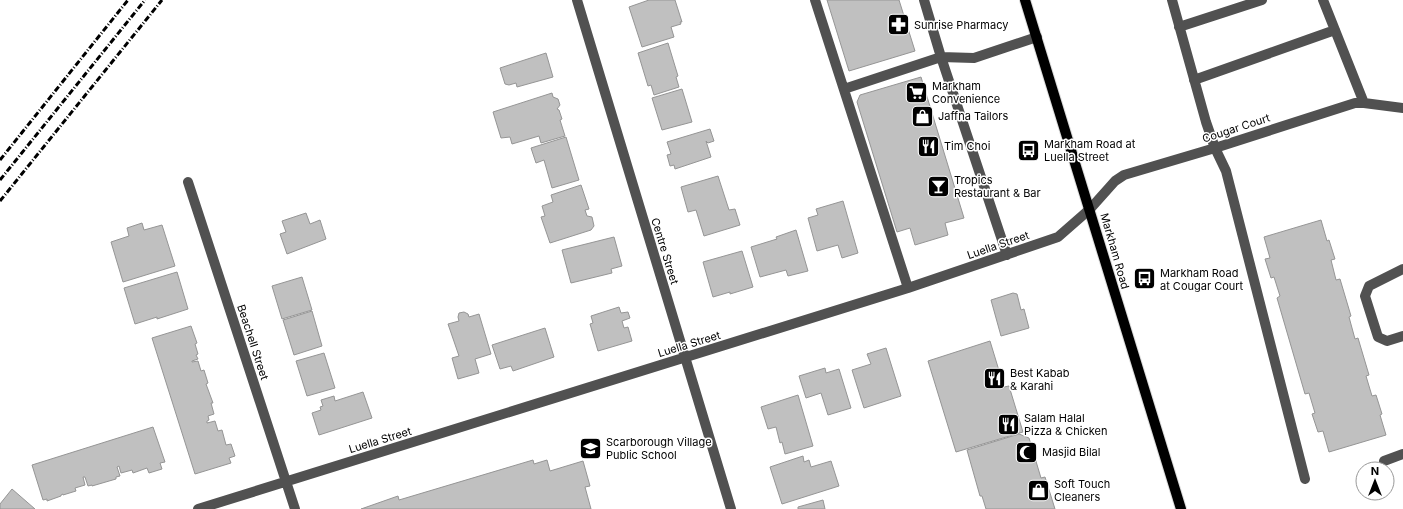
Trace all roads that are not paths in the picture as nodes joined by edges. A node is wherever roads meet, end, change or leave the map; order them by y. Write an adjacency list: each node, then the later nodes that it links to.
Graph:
1 (577, 0): 23 (street, Centre Street)
2 (815, 0): 13 (street)
3 (924, 0): 11 (street)
4 (1026, 0): 10 (main road, Markham Road)
5 (1172, 0): 8 (street)
6 (1262, 0): 8 (street)
7 (1323, 0): 9 (street)
8 (1178, 27): 12 (street)
9 (1335, 30): 12 (street); 14 (street)
10 (1037, 37): 11 (street); 18 (main road, Markham Road)
11 (941, 57): 13 (street); 19 (street)
12 (1194, 80): 16 (street)
13 (844, 89): 21 (street)
14 (1364, 103): 15 (street, Cougar Court); 16 (street, Cougar Court)
15 (1403, 108)
16 (1215, 148): 18 (street, Cougar Court); 26 (street)
17 (188, 182): 27 (street, Beachell Street)
18 (1090, 209): 19 (street, Luella Street); 31 (main road, Markham Road)
19 (1007, 255): 21 (street, Luella Street)
20 (1403, 269): 22 (street)
21 (908, 288): 23 (street, Luella Street)
22 (1403, 336)
23 (685, 358): 27 (street, Luella Street); 30 (street, Centre Street)
24 (1403, 454): 25 (street)
25 (1384, 460)
26 (1305, 479)
27 (286, 482): 28 (street, Luella Street); 29 (street, Beachell Street)
28 (198, 509)
29 (295, 509)
30 (731, 509)
31 (1181, 509)

